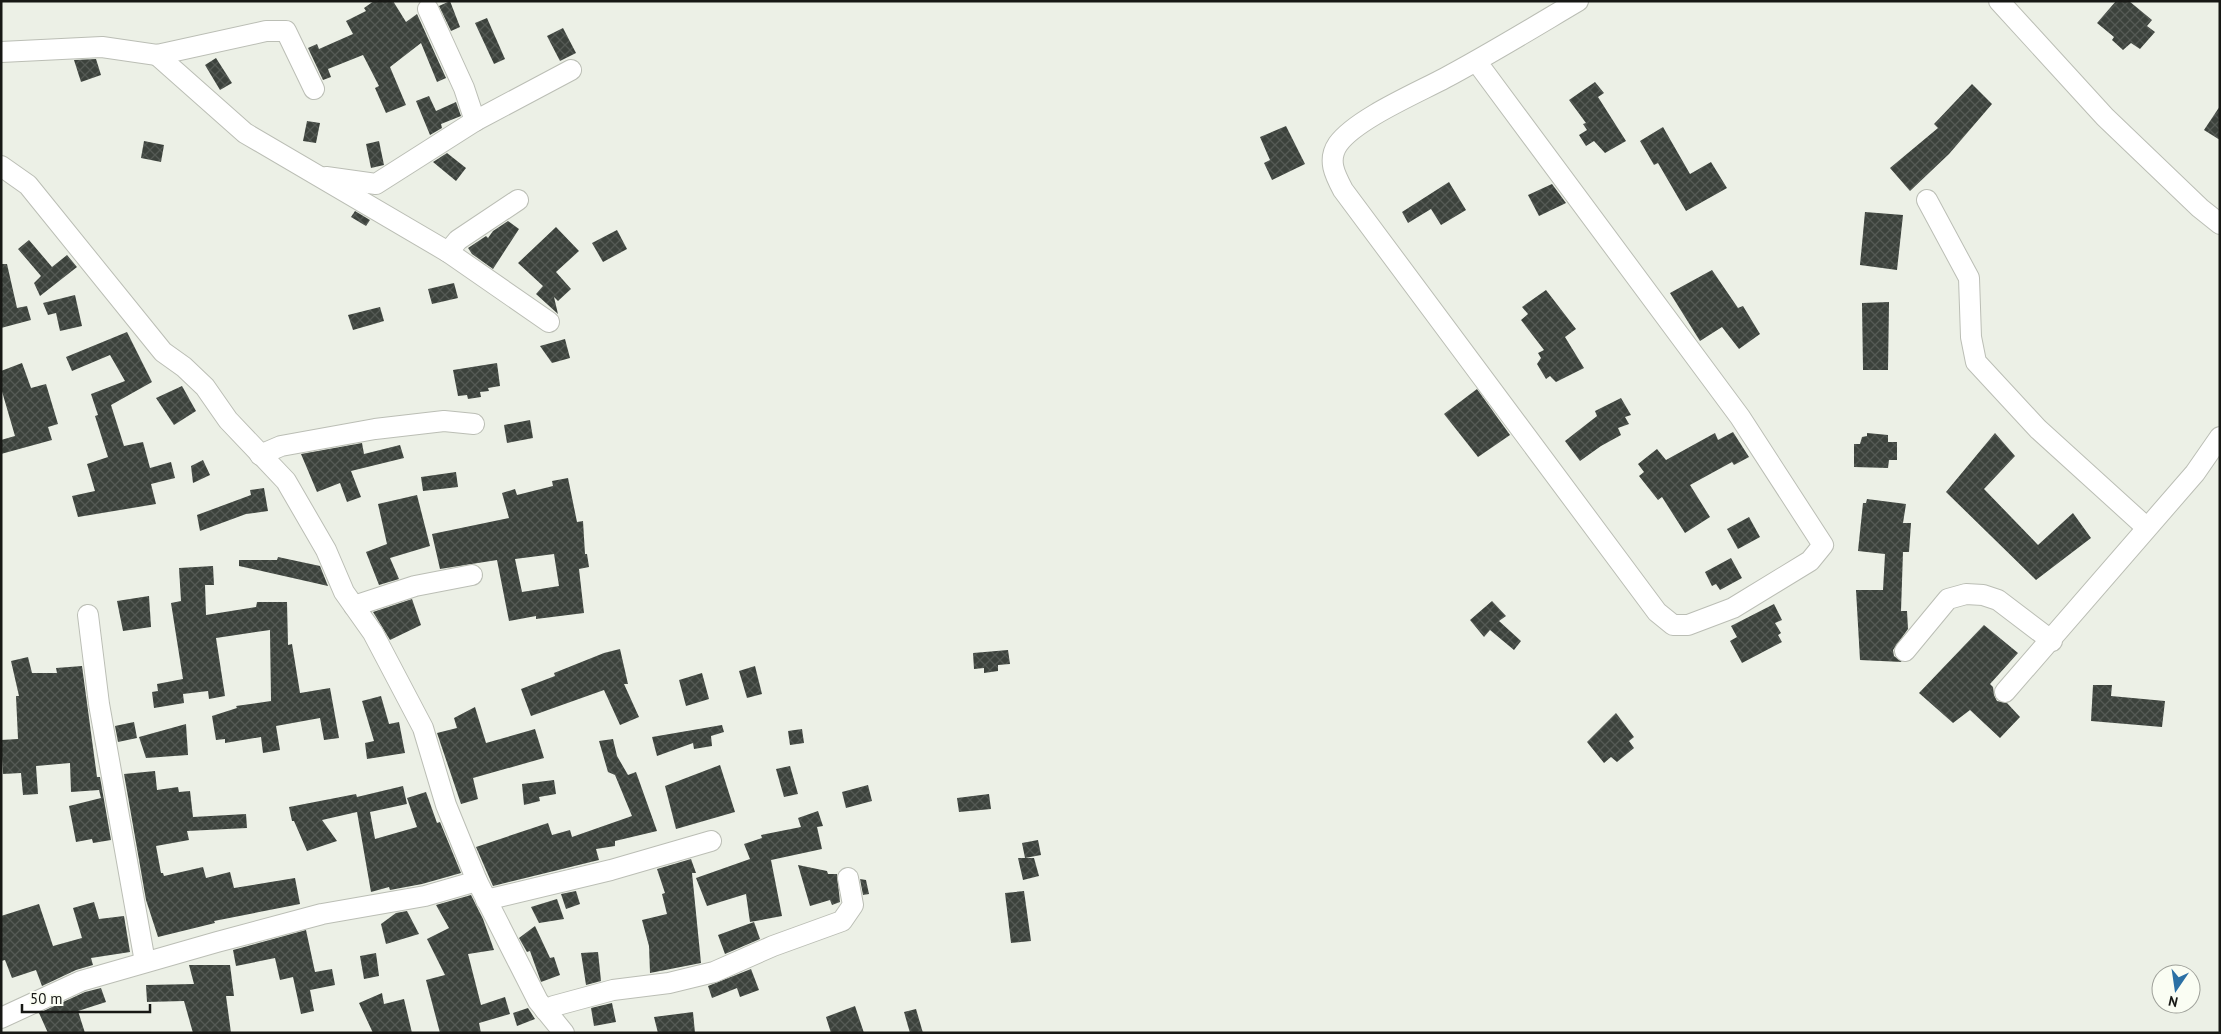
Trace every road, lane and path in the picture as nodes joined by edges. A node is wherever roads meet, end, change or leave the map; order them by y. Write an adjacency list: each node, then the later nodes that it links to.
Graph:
1 (1578, 1): 6 (street)
2 (1999, 1): 16 (street)
3 (428, 9): 9 (street)
4 (1, 52): 5 (street)
5 (157, 55): 8 (street); 11 (street)
6 (1476, 61): 6 (street)
7 (571, 70): 9 (street)
8 (314, 89)
9 (475, 121): 12 (street)
10 (1, 166): 21 (street)
11 (316, 175): 12 (street); 15 (street)
12 (376, 184): 15 (street)
13 (518, 200): 17 (street)
14 (1927, 200): 22 (street)
15 (379, 212): 17 (street)
16 (2220, 224)
17 (448, 252): 18 (street)
18 (549, 322)
19 (474, 424): 21 (street)
20 (2220, 437): 22 (street)
21 (260, 455): 24 (street)
22 (2146, 527): 26 (street)
23 (472, 575): 24 (street)
24 (354, 606): 31 (street)
25 (88, 616): 33 (street)
26 (2052, 641): 27 (street); 28 (street)
27 (1905, 651)
28 (2005, 692)
29 (711, 842): 32 (street)
30 (848, 878): 34 (street)
31 (477, 881): 32 (street); 33 (street)
32 (486, 900): 34 (street)
33 (145, 962): 35 (street)
34 (545, 1010): 36 (street)
35 (1, 1018)
36 (564, 1033)

